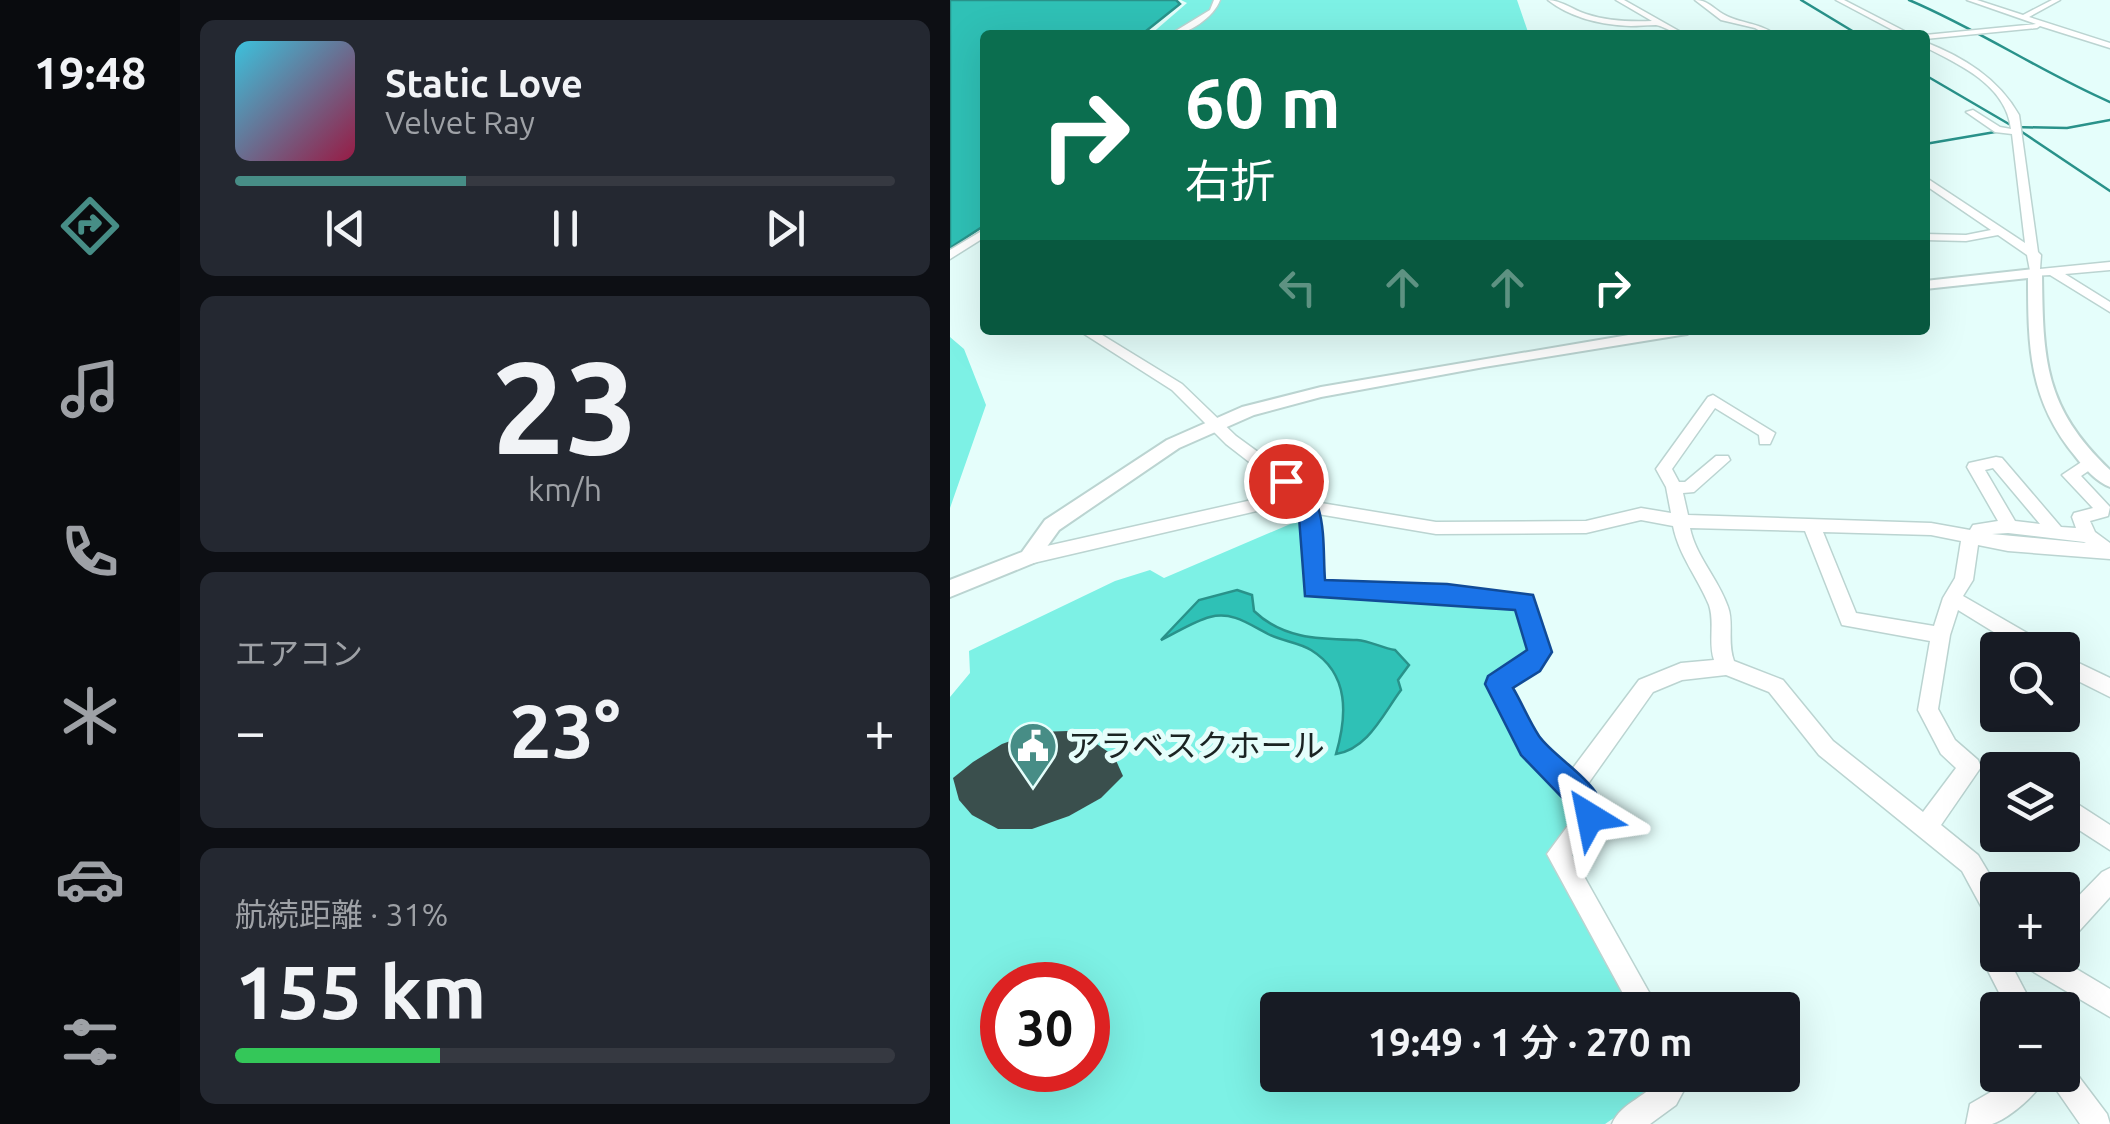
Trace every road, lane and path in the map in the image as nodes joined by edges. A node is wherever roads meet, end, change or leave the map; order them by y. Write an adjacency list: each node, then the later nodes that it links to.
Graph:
1 (1217, 0): 14 (street)
2 (1552, 0): 9 (street)
3 (1619, 0): 8 (street)
4 (1698, 0): 11 (street)
5 (1840, 0): 18 (street)
6 (1970, 0): 10 (street)
7 (2056, 0): 10 (street)
8 (1636, 10): 9 (street); 12 (street)
9 (1588, 16): 12 (street)
10 (2022, 18): 13 (street)
11 (1743, 22): 16 (street); 17 (street)
12 (1660, 23): 15 (street)
13 (2042, 25): 19 (street); 21 (street)
14 (1181, 30)
15 (1673, 30)
16 (1742, 30)
17 (1761, 30)
18 (1898, 30)
19 (1930, 39)
20 (1930, 43): 23 (street)
21 (2110, 46)
22 (1970, 112): 23 (street)
23 (2012, 130): 30 (street)
24 (1930, 184): 25 (street)
25 (1998, 232): 27 (street); 30 (street)
26 (980, 235): 29 (street)
27 (1930, 237): 28 (street)
28 (1956, 254)
29 (950, 255)
30 (2041, 266): 31 (street); 32 (main road); 33 (street); 39 (main road)
31 (2110, 266)
32 (1930, 284)
33 (2110, 308)
34 (1094, 335): 36 (street)
35 (1657, 335): 36 (main road)
36 (1213, 423): 42 (street); 50 (main road)
37 (1765, 440): 41 (street)
38 (1722, 460): 41 (street)
39 (2092, 463): 40 (main road); 47 (street)
40 (2110, 480)
41 (1674, 488): 43 (street)
42 (1308, 504): 43 (street); 50 (street); 58 (street)
43 (1680, 520): 44 (street); 55 (street)
44 (1812, 524): 48 (street); 54 (street)
45 (2008, 527): 46 (street); 46 (street); 48 (street)
46 (2056, 532): 47 (street)
47 (2088, 536): 49 (street)
48 (1973, 539): 49 (street); 52 (street)
49 (2110, 552)
50 (1028, 557): 51 (main road)
51 (950, 589)
52 (1952, 598): 53 (street); 54 (street)
53 (2009, 632)
54 (1940, 635): 60 (street)
55 (1726, 667): 58 (street); 60 (street)
56 (2080, 672): 57 (street)
57 (2110, 688)
58 (1572, 788): 66 (street)
59 (2080, 818): 61 (street)
60 (1928, 825): 62 (street)
61 (2110, 839)
62 (1980, 880)
63 (2110, 880): 64 (street)
64 (2080, 911)
65 (2056, 972): 67 (street)
66 (1636, 992)
67 (2110, 1004)
68 (1668, 1092): 71 (street)
69 (2018, 1092): 72 (street)
70 (2073, 1092): 73 (street)
71 (1626, 1124)
72 (1980, 1124)
73 (2097, 1124)

